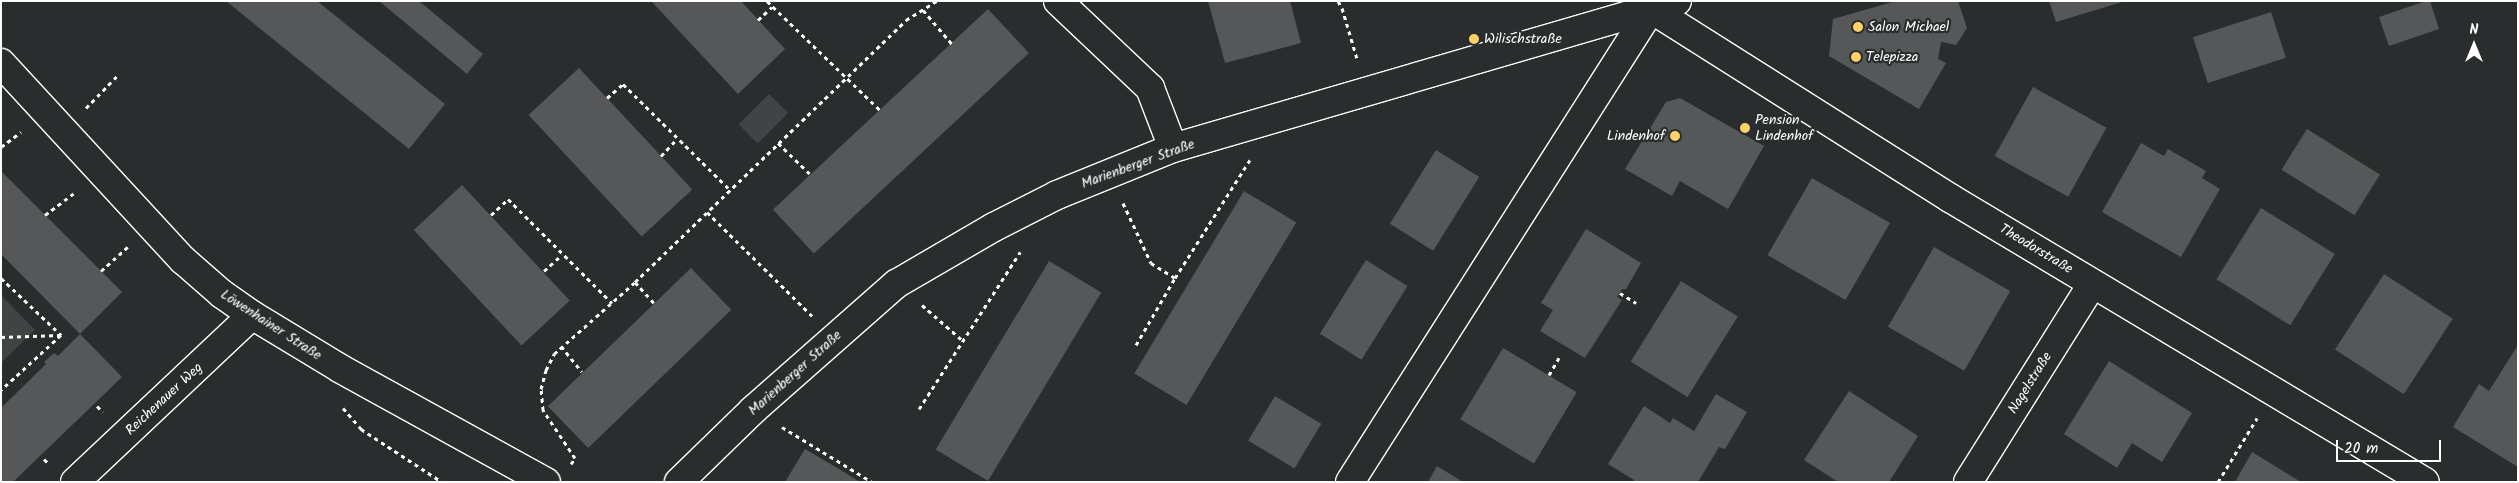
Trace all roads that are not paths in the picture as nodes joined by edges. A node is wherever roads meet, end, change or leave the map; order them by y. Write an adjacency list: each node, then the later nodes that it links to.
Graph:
1 (1058, 1): 5 (street)
2 (1678, 1): 3 (street, Marienberger Straße)
3 (1651, 9): 5 (street, Marienberger Straße); 6 (street, Theodorstraße); 11 (street)
4 (1, 63): 7 (street, Löwenhainer Straße)
5 (1173, 148): 10 (street, Marienberger Straße)
6 (2092, 284): 12 (street, Nagelstraße); 13 (street, Theodorstraße)
7 (252, 315): 8 (street, Reichenauer Weg); 9 (street, Löwenhainer Straße)
8 (75, 482)
9 (546, 482)
10 (679, 482)
11 (1350, 482)
12 (1968, 482)
13 (2425, 482)

